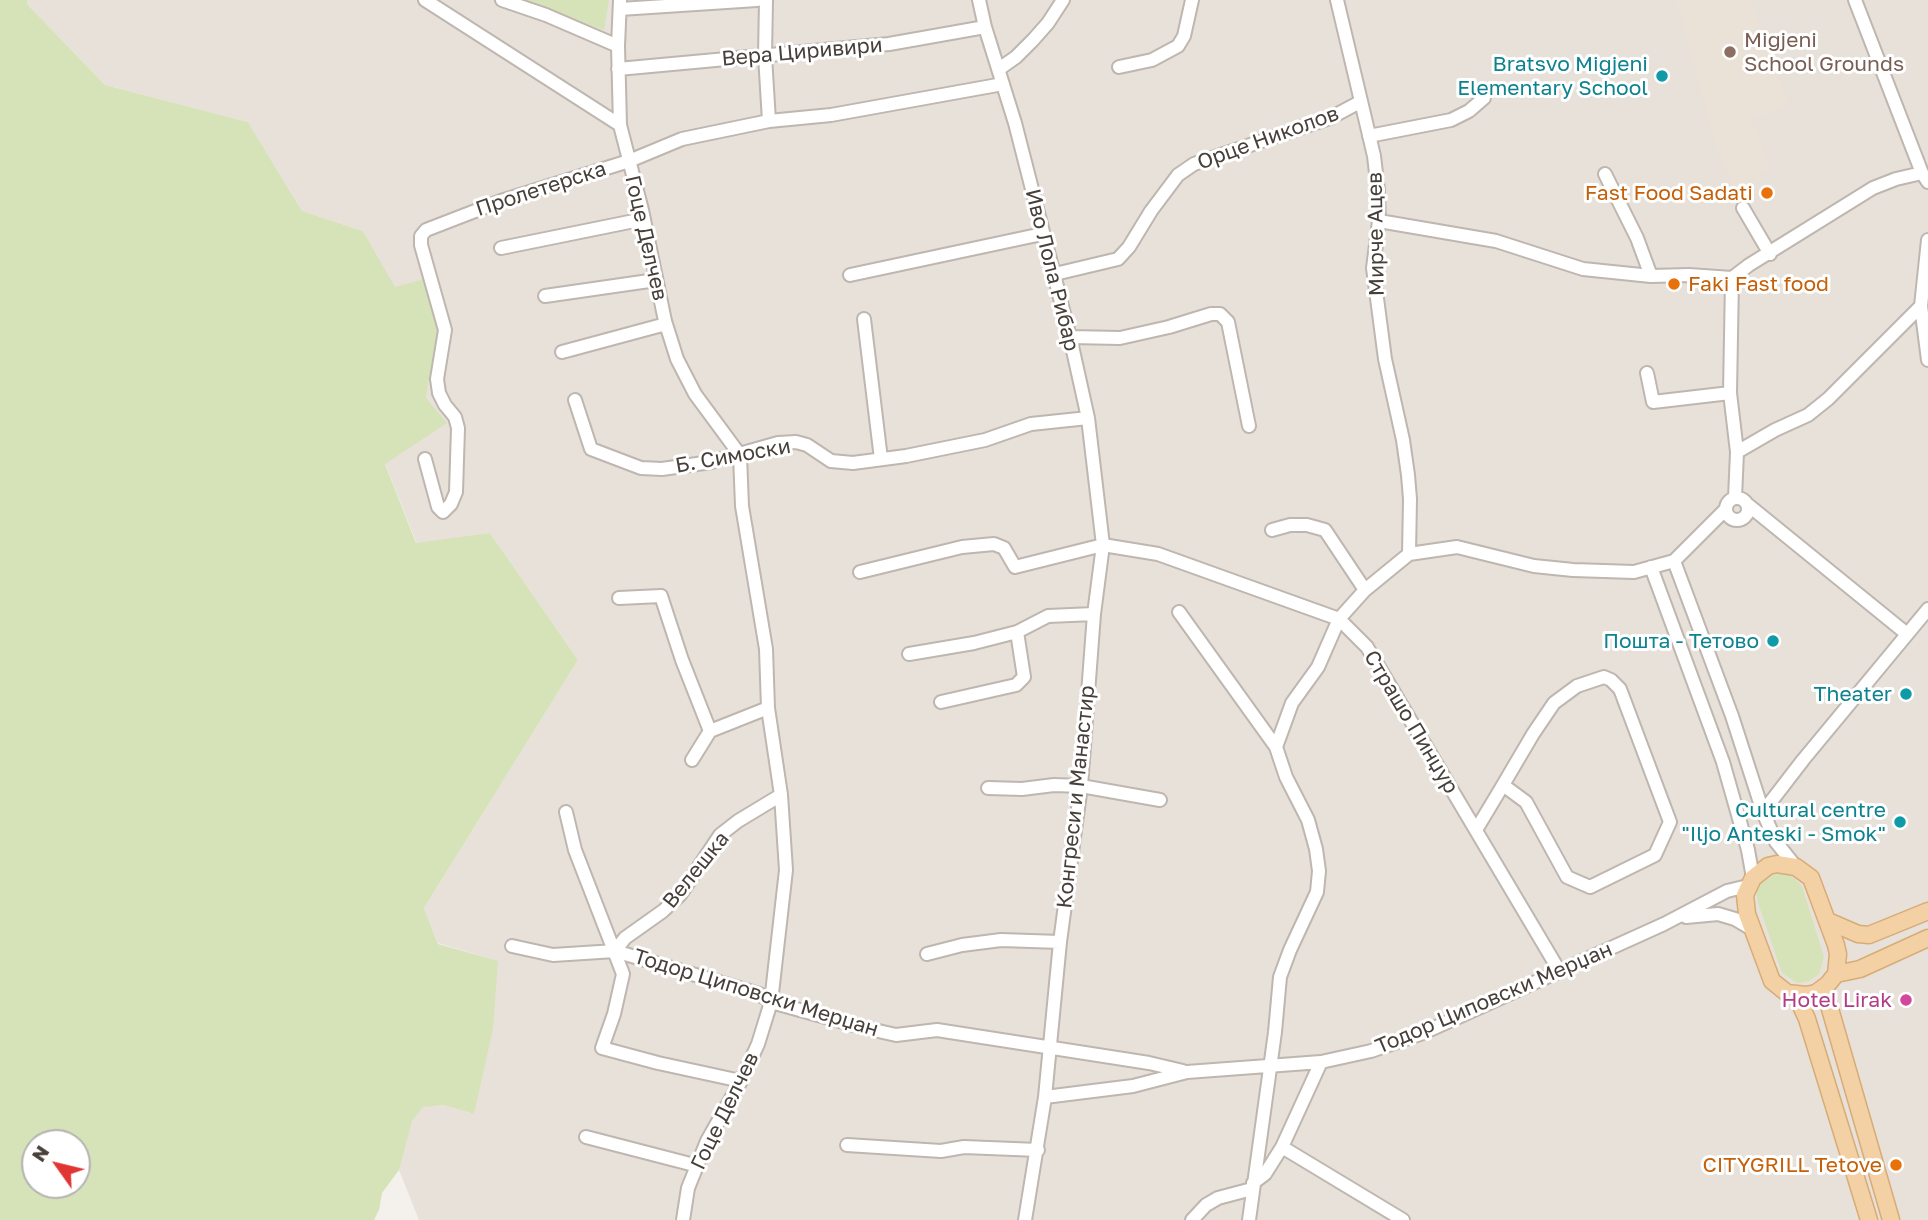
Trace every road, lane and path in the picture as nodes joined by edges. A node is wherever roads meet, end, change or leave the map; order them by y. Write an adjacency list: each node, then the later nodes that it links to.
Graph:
1 (425, 0): 21 (street)
2 (502, 0): 12 (street)
3 (757, 0): 10 (street)
4 (766, 0): 13 (street)
5 (979, 0): 11 (street, Иво Лола Рибар)
6 (1063, 0): 16 (street)
7 (1192, 0): 14 (street)
8 (1337, 0): 19 (street, Мирче Ацев)
9 (1855, 0): 25 (street)
10 (620, 5): 12 (street, Гоце Делчев)
11 (985, 27): 13 (street, Вера Циривири); 16 (street, Иво Лола Рибар)
12 (618, 47): 15 (street, Гоце Делчев)
13 (765, 56): 15 (street, Вера Циривири); 20 (street)
14 (1119, 67)
15 (618, 69): 21 (street, Гоце Делчев)
16 (999, 69): 17 (street, Иво Лола Рибар)
17 (1003, 84): 20 (street, Пролетерска); 29 (street, Иво Лола Рибар)
18 (1483, 98): 22 (street)
19 (1360, 103): 22 (street, Мирче Ацев); 33 (street, Орце Николов)
20 (769, 121): 23 (street, Пролетерска)
21 (620, 125): 23 (street, Гоце Делчев)
22 (1368, 136): 28 (street, Мирче Ацев)
23 (629, 161): 27 (street, Гоце Делчев); 52 (street, Пролетерска)
24 (1605, 174): 35 (street)
25 (1925, 178): 32 (street)
26 (1743, 208): 32 (street)
27 (644, 219): 31 (street); 37 (street, Гоце Делчев)
28 (1379, 221): 35 (street); 60 (street, Мирче Ацев)
29 (1042, 233): 33 (street, Иво Лола Рибар); 34 (street)
30 (1928, 240): 39 (street)
31 (501, 248)
32 (1770, 254): 36 (street)
33 (1055, 274): 42 (street, Иво Лола Рибар)
34 (850, 275)
35 (1651, 276): 36 (street)
36 (1732, 278): 46 (street)
37 (656, 280): 38 (street); 41 (street, Гоце Делчев)
38 (545, 296)
39 (1921, 306): 44 (street); 50 (street)
40 (864, 318): 53 (street)
41 (666, 324): 43 (street); 51 (street, Гоце Делчев)
42 (1070, 337): 48 (street, Иво Лола Рибар); 49 (street)
43 (562, 352)
44 (1928, 360)
45 (1647, 373): 46 (street)
46 (1730, 393): 50 (street)
47 (575, 400): 51 (street, Б. Симоски)
48 (1088, 418): 53 (street, Б. Симоски); 59 (street, Иво Лола Рибар)
49 (1249, 426)
50 (1738, 452): 54 (street)
51 (740, 455): 53 (street, Б. Симоски); 74 (street, Гоце Делчев)
52 (425, 459)
53 (881, 459)
54 (1735, 498): 55 (street); 56 (street)
55 (1747, 504): 56 (street); 57 (street)
56 (1734, 516): 57 (street); 61 (street)
57 (1769, 523): 71 (street)
58 (1272, 530): 64 (street)
59 (1103, 545): 63 (street); 68 (street, Конгреси и Манастир); 69 (street, Страшо Пинџур)
60 (1409, 554): 62 (street); 64 (street)
61 (1674, 561): 62 (street); 75 (street)
62 (1651, 568): 76 (street)
63 (860, 572)
64 (1366, 590): 69 (street)
65 (619, 598): 77 (street)
66 (1928, 609): 71 (street)
67 (1179, 612): 78 (street)
68 (1094, 614): 70 (street); 81 (street, Конгреси и Манастир)
69 (1339, 619): 78 (street); 87 (street, Страшо Пинџур)
70 (1017, 632): 72 (street); 73 (street)
71 (1907, 634): 86 (street)
72 (909, 654)
73 (942, 702)
74 (768, 708): 77 (street); 83 (street, Гоце Делчев)
75 (1730, 710): 76 (street); 86 (street)
76 (1706, 717): 89 (street)
77 (710, 731): 79 (street)
78 (1276, 747): 106 (street)
79 (692, 760)
80 (1503, 785): 80 (street); 87 (street)
81 (1081, 786): 82 (street); 84 (street); 95 (street, Конгреси и Манастир)
82 (988, 788)
83 (781, 795): 97 (street, Велешка); 103 (street, Гоце Делчев)
84 (1160, 800)
85 (566, 812): 97 (street)
86 (1763, 813): 88 (street)
87 (1476, 830): 99 (street, Страшо Пинџур)
88 (1796, 867): 89 (main road); 92 (main road)
89 (1750, 882): 91 (street, Тодор Циповски Мерџан); 93 (main road)
90 (1928, 911): 92 (main road)
91 (1671, 920): 93 (street); 99 (street, Тодор Циповски Мерџан)
92 (1828, 921): 100 (main road)
93 (1752, 929): 102 (main road)
94 (1928, 939): 100 (main road)
95 (1060, 942): 98 (street); 104 (street, Конгреси и Манастир)
96 (512, 946): 97 (street)
97 (615, 951): 103 (street, Тодор Циповски Мерџан); 108 (street)
98 (927, 954)
99 (1560, 972): 105 (street, Тодор Циповски Мерџан)
100 (1836, 974): 101 (main road)
101 (1824, 988): 102 (main road); 122 (main road)
102 (1797, 995): 121 (main road)
103 (771, 1002): 104 (street, Тодор Циповски Мерџан); 108 (street, Гоце Делчев)
104 (1049, 1049): 107 (street, Тодор Циповски Мерџан); 109 (street, Конгреси и Манастир)
105 (1321, 1062): 106 (street, Тодор Циповски Мерџан); 112 (street)
106 (1269, 1066): 107 (street, Тодор Циповски Мерџан); 115 (street)
107 (1187, 1072): 109 (street, Тодор Циповски Мерџан)
108 (741, 1081): 114 (street, Гоце Делчев)
109 (1045, 1097): 113 (street, Конгреси и Манастир)
110 (586, 1137): 114 (street)
111 (847, 1145): 113 (street)
112 (1282, 1146): 115 (street); 120 (street)
113 (1038, 1150): 117 (street, Конгреси и Манастир)
114 (698, 1166): 116 (street, Гоце Делчев)
115 (1253, 1186): 118 (street); 119 (street)
116 (682, 1220)
117 (1025, 1220)
118 (1192, 1220)
119 (1249, 1220)
120 (1404, 1220)
121 (1869, 1220)
122 (1891, 1220)

